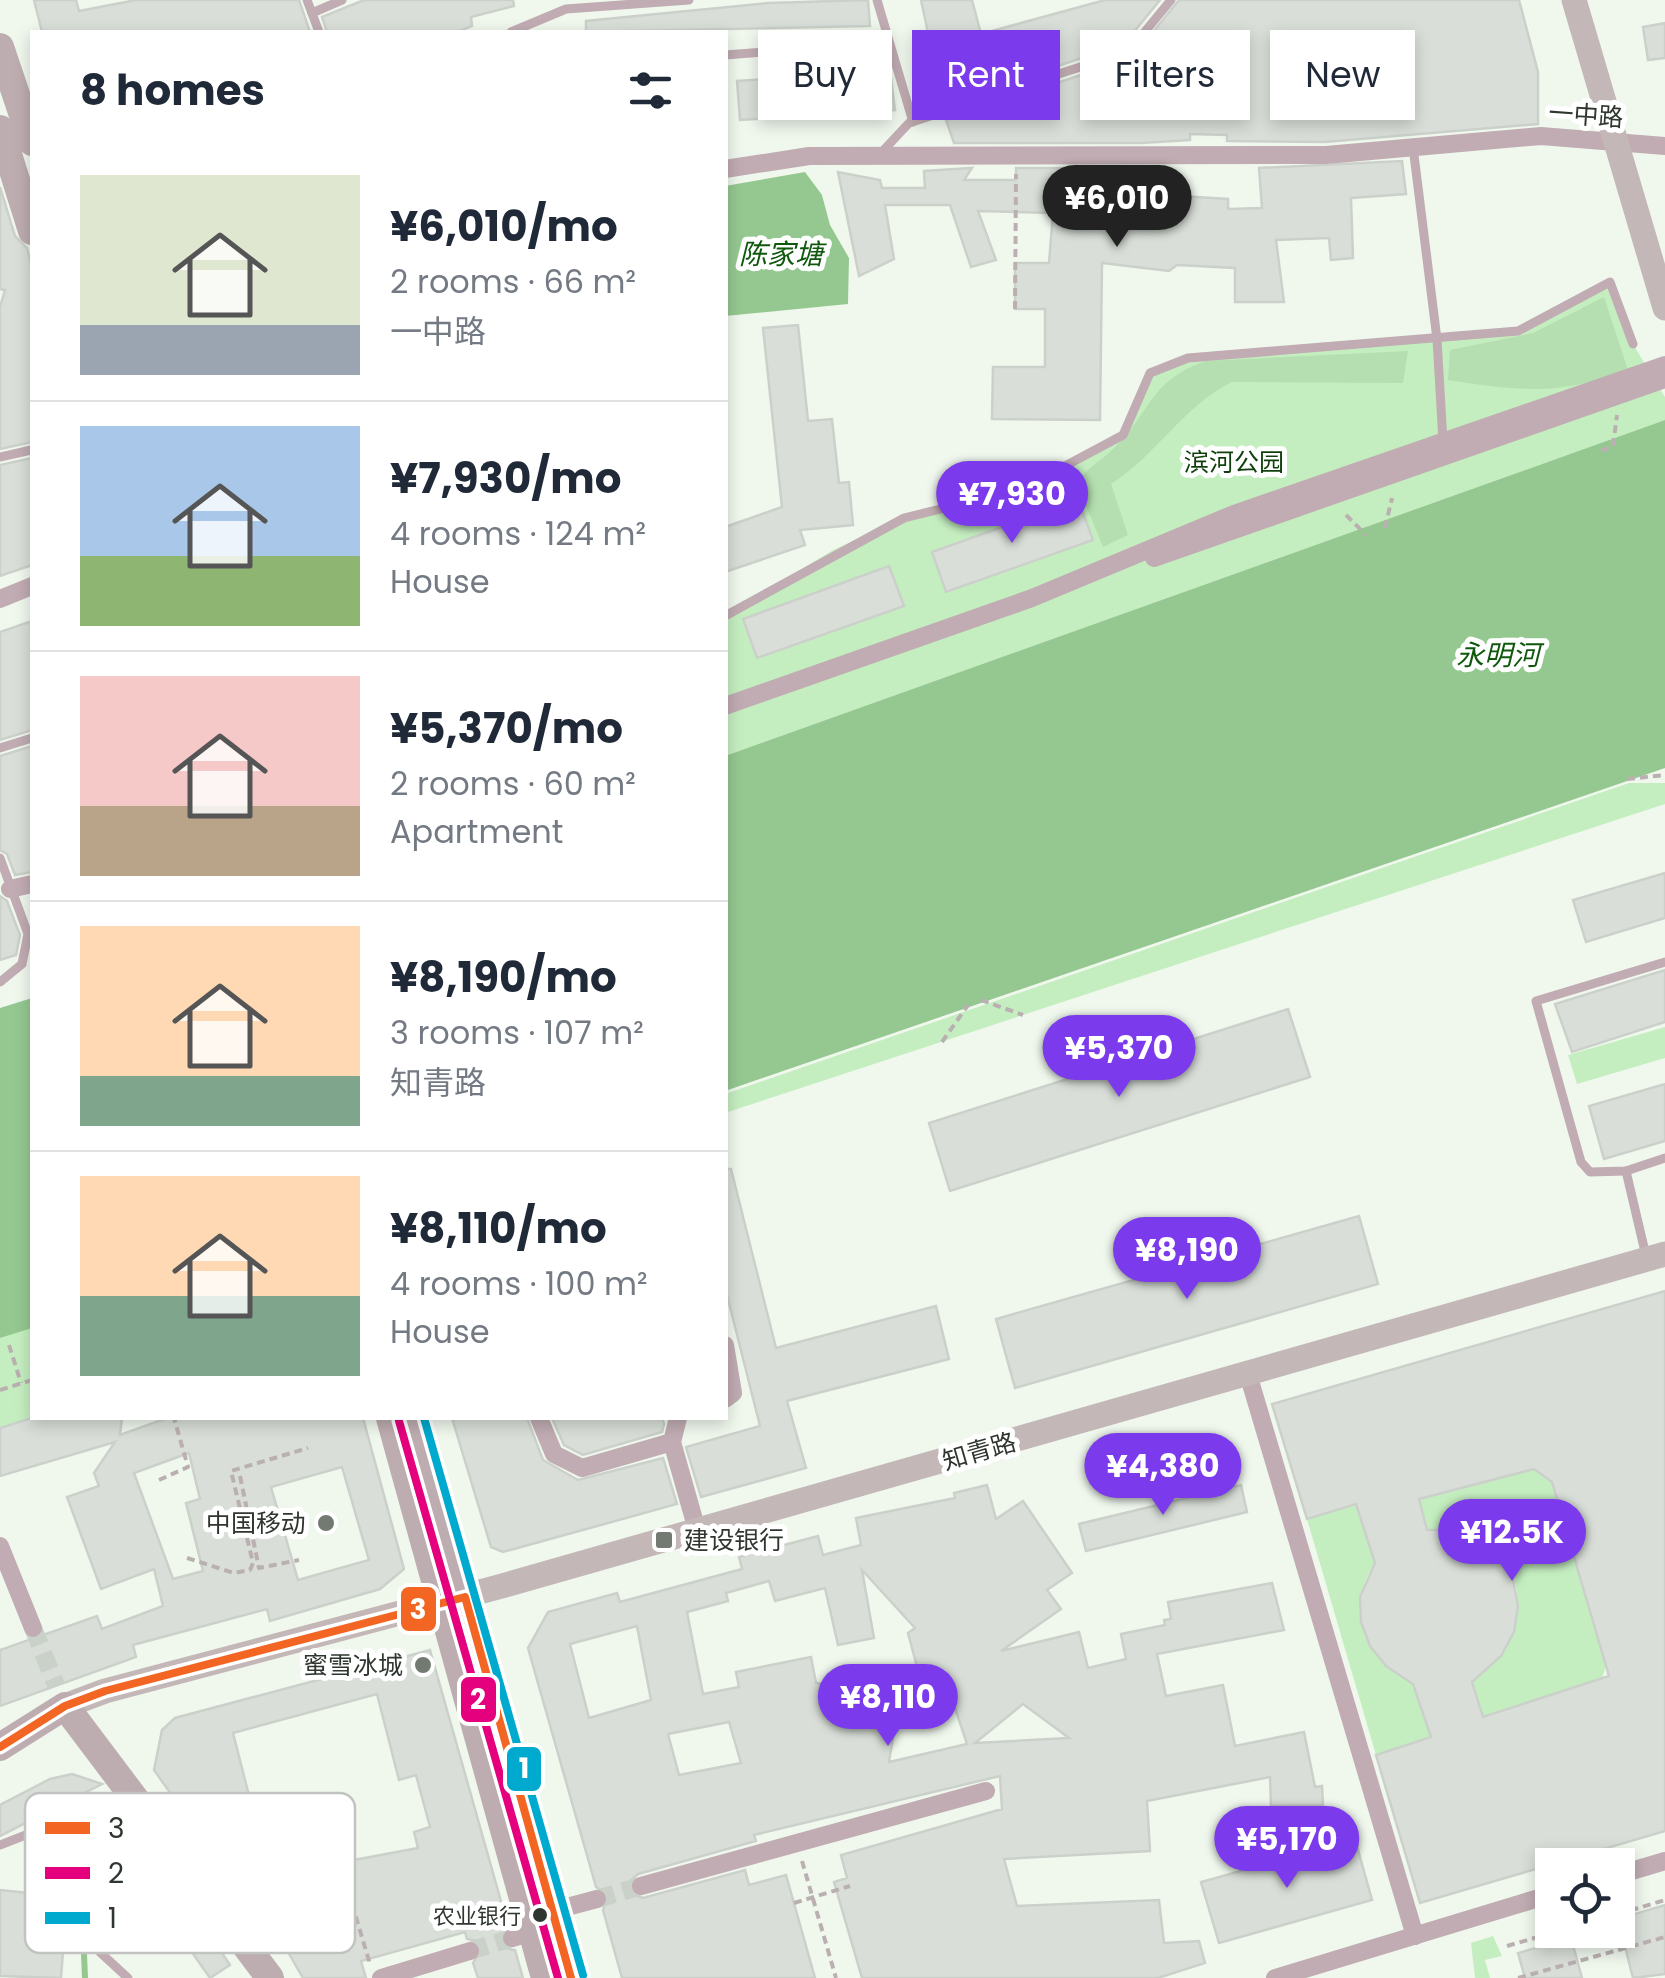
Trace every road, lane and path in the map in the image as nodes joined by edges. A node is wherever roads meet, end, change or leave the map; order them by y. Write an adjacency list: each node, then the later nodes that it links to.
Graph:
1 (307, 0): 8 (lane)
2 (342, 0): 8 (lane)
3 (689, 0): 7 (lane)
4 (877, 0): 15 (lane)
5 (1172, 0): 15 (lane)
6 (1574, 0): 18 (main road)
7 (618, 2): 10 (lane)
8 (312, 14): 9 (lane)
9 (318, 30)
10 (516, 30)
11 (0, 47): 14 (main road)
12 (758, 52): 13 (lane)
13 (728, 54)
14 (7, 90): 17 (main road)
15 (913, 122): 21 (lane)
16 (0, 129): 25 (main road)
17 (30, 138)
18 (1616, 141): 19 (street, 一中路); 20 (street, 一中路); 27 (main road)
19 (1665, 146)
20 (1413, 147): 22 (street, 一中路); 29 (lane)
21 (878, 156): 22 (street, 一中路); 24 (street, 一中路)
22 (1016, 156): 28 (path)
23 (0, 161): 25 (main road)
24 (728, 169)
25 (18, 186): 26 (main road)
26 (30, 225)
27 (1665, 305)
28 (1015, 309)
29 (1436, 339): 30 (lane); 34 (lane); 45 (lane)
30 (1632, 344)
31 (1665, 365): 34 (street)
32 (1665, 379): 43 (street)
33 (1618, 415): 36 (path)
34 (1443, 442): 43 (street)
35 (30, 450): 37 (lane)
36 (1601, 451)
37 (0, 458)
38 (1392, 498): 40 (path)
39 (1346, 515): 41 (path)
40 (1385, 528)
41 (1366, 535)
42 (30, 587): 44 (street)
43 (1049, 591): 46 (street)
44 (0, 599)
45 (728, 614)
46 (728, 705)
47 (30, 739): 48 (lane)
48 (0, 748)
49 (1665, 775): 50 (path)
50 (1627, 778)
51 (0, 858): 53 (lane)
52 (30, 884): 53 (street)
53 (10, 889): 55 (lane)
54 (1665, 962): 61 (lane)
55 (0, 982)
56 (981, 1000): 58 (path)
57 (968, 1005): 59 (path)
58 (1024, 1015)
59 (942, 1042)
60 (1665, 1158): 61 (lane)
61 (1626, 1171): 62 (lane)
62 (1660, 1258): 65 (main road, 知青路)
63 (9, 1345): 67 (path)
64 (728, 1356): 69 (street)
65 (1248, 1374): 79 (main road, 知青路); 104 (street)
66 (30, 1381): 67 (path)
67 (21, 1383): 68 (path)
68 (0, 1390)
69 (728, 1398)
70 (175, 1420): 78 (path)
71 (391, 1420): 83 (main road)
72 (410, 1420): 83 (main road)
73 (540, 1420): 75 (street)
74 (678, 1420): 75 (street)
75 (672, 1442): 79 (street)
76 (308, 1448): 81 (path)
77 (240, 1476): 82 (path)
78 (159, 1480)
79 (697, 1530): 83 (main road, 知青路)
80 (0, 1546): 84 (street)
81 (187, 1558)
82 (299, 1560)
83 (454, 1600): 85 (main road, 知青路); 102 (main road); 114 (main road)
84 (34, 1628)
85 (61, 1695): 86 (main road); 88 (main road)
86 (0, 1747)
87 (986, 1790): 90 (street)
88 (133, 1793)
89 (25, 1835): 91 (lane)
90 (797, 1842): 94 (street); 96 (path)
91 (0, 1845)
92 (1665, 1860): 93 (street)
93 (1635, 1870)
94 (642, 1886)
95 (850, 1886): 96 (path, bridge)
96 (813, 1898): 100 (path, bridge); 116 (path)
97 (597, 1899): 102 (street)
98 (1535, 1899): 104 (street)
99 (1665, 1900): 101 (path)
100 (794, 1903)
101 (1635, 1909)
102 (552, 1911): 115 (main road)
103 (355, 1913): 113 (path)
104 (1415, 1936): 117 (street)
105 (1665, 1937): 118 (path)
106 (1535, 1938): 107 (path)
107 (1506, 1946)
108 (470, 1951): 113 (street)
109 (98, 1953): 111 (lane)
110 (252, 1953): 112 (main road)
111 (128, 1978)
112 (270, 1978)
113 (378, 1978)
114 (545, 1978)
115 (571, 1978)
116 (836, 1978)
117 (1275, 1978)
118 (1518, 1978)

